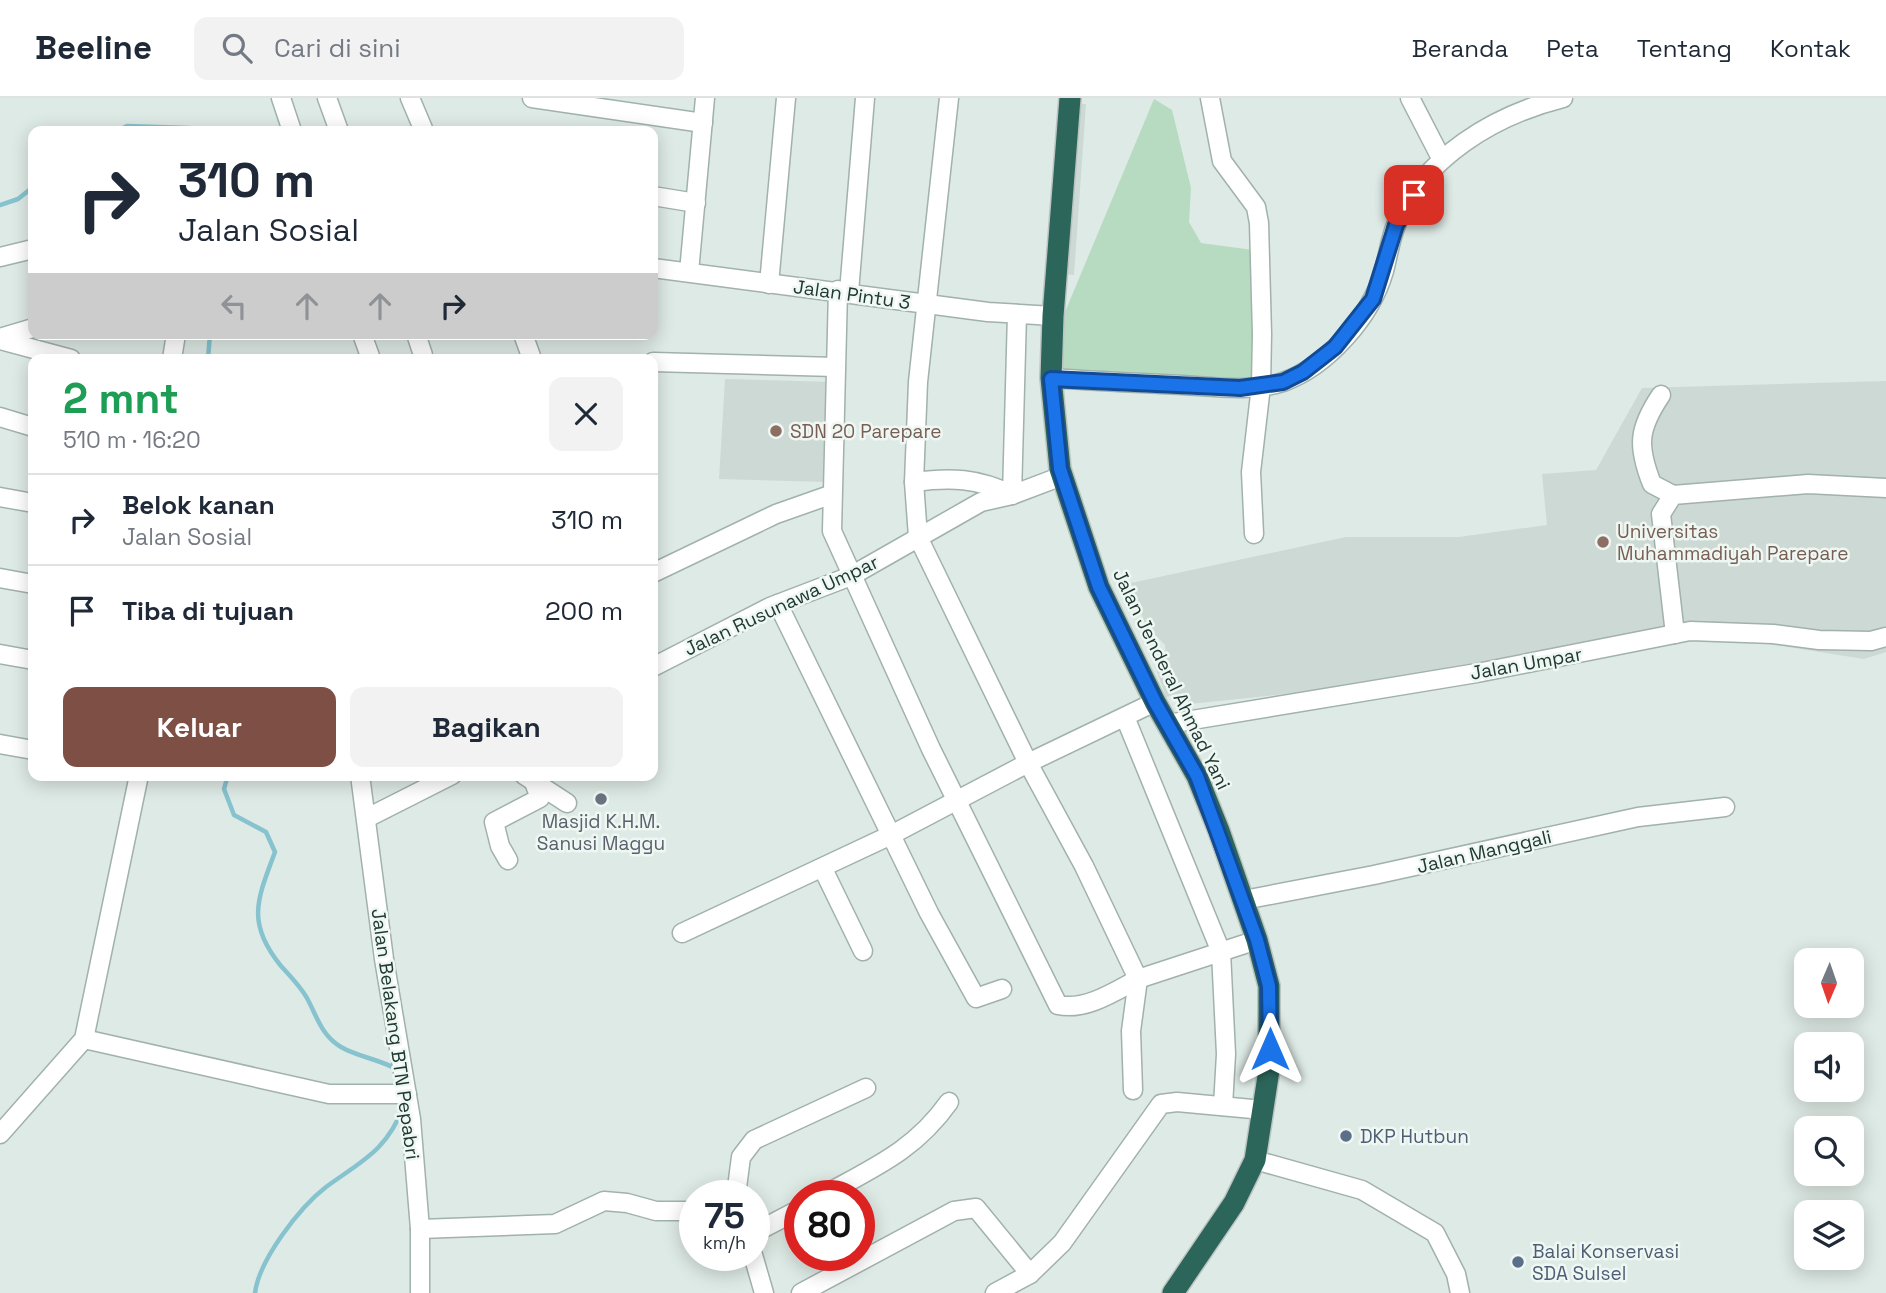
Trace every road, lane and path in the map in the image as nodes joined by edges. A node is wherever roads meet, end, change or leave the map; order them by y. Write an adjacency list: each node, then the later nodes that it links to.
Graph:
1 (281, 98): 14 (street)
2 (327, 98): 15 (street)
3 (410, 98): 16 (street)
4 (705, 98): 13 (street)
5 (786, 98): 24 (street)
6 (865, 98): 25 (street)
7 (949, 98): 26 (street)
8 (1070, 98): 28 (highway, Jalan Jenderal Ahmad Yani)
9 (1210, 98): 35 (street)
10 (1410, 98): 17 (street)
11 (1563, 98): 17 (street)
12 (541, 99): 13 (street)
13 (703, 123): 19 (street)
14 (290, 126)
15 (337, 126)
16 (422, 126)
17 (1442, 160): 35 (street)
18 (658, 197): 19 (street)
19 (696, 202): 23 (street)
20 (28, 250): 21 (street)
21 (0, 257)
22 (658, 269): 23 (street, Jalan Pintu 3)
23 (689, 272): 24 (street, Jalan Pintu 3)
24 (769, 284): 25 (street, Jalan Pintu 3)
25 (844, 291): 26 (street, Jalan Pintu 3); 33 (street)
26 (926, 304): 27 (street, Jalan Pintu 3); 40 (street)
27 (1017, 314): 28 (street, Jalan Pintu 3); 43 (street)
28 (1053, 316): 34 (highway, Jalan Jenderal Ahmad Yani)
29 (28, 330): 30 (street)
30 (0, 339): 31 (street)
31 (53, 354)
32 (658, 362): 33 (street)
33 (835, 367): 42 (street)
34 (1051, 379): 35 (street); 39 (highway, Jalan Jenderal Ahmad Yani)
35 (1261, 386): 47 (street)
36 (1661, 395): 44 (street)
37 (0, 417): 38 (street)
38 (28, 425)
39 (1062, 476): 43 (street, Jalan Rusunawa Umpar); 59 (highway, Jalan Jenderal Ahmad Yani)
40 (914, 482): 43 (street); 48 (street)
41 (1886, 488): 44 (street)
42 (830, 495): 49 (street); 50 (street)
43 (1012, 495): 48 (street, Jalan Rusunawa Umpar)
44 (1673, 495): 54 (street)
45 (0, 497): 46 (street)
46 (28, 502)
47 (1254, 534)
48 (918, 537): 50 (street, Jalan Rusunawa Umpar); 64 (street)
49 (658, 570)
50 (850, 576): 53 (street, Jalan Rusunawa Umpar); 70 (street)
51 (0, 578): 52 (street)
52 (28, 583)
53 (778, 604): 58 (street, Jalan Rusunawa Umpar); 74 (street)
54 (1675, 634): 55 (street, Jalan Umpar); 61 (street, Jalan Umpar)
55 (1886, 637)
56 (0, 654): 57 (street)
57 (28, 659)
58 (658, 664)
59 (1155, 702): 60 (street); 61 (highway, Jalan Jenderal Ahmad Yani)
60 (1125, 717): 64 (street); 81 (street)
61 (1168, 724): 77 (highway, Jalan Jenderal Ahmad Yani)
62 (0, 744): 63 (street)
63 (28, 749)
64 (1028, 763): 70 (street); 82 (street)
65 (138, 781): 84 (street)
66 (361, 781): 73 (street, Jalan Belakang BTN Pepabri)
67 (440, 781): 73 (street)
68 (530, 781): 75 (street)
69 (531, 781): 71 (street)
70 (956, 801): 74 (street); 82 (street)
71 (567, 803)
72 (1725, 807): 77 (street, Jalan Manggali)
73 (367, 818): 87 (street, Jalan Belakang BTN Pepabri)
74 (891, 835): 76 (street); 83 (street)
75 (508, 860)
76 (822, 869): 78 (street); 80 (street)
77 (1244, 900): 79 (highway, Jalan Jenderal Ahmad Yani)
78 (682, 933)
79 (1257, 940): 81 (street); 90 (highway, Jalan Jenderal Ahmad Yani)
80 (863, 951)
81 (1221, 952): 82 (street); 89 (street)
82 (1138, 979): 86 (street)
83 (1002, 989)
84 (84, 1039): 87 (street); 91 (street)
85 (866, 1088): 93 (street)
86 (1133, 1090)
87 (407, 1094): 96 (street, Jalan Belakang BTN Pepabri)
88 (950, 1102): 94 (street)
89 (1223, 1106): 90 (street); 98 (street)
90 (1263, 1110): 92 (highway, Jalan Jenderal Ahmad Yani)
91 (0, 1134)
92 (1255, 1160): 103 (highway, Jalan Jenderal Ahmad Yani); 104 (street)
93 (737, 1180)
94 (851, 1180)
95 (679, 1211): 96 (street)
96 (420, 1229): 99 (street, Jalan Belakang BTN Pepabri)
97 (758, 1271): 100 (street)
98 (1030, 1274): 101 (street); 102 (street)
99 (420, 1293)
100 (764, 1293)
101 (801, 1293)
102 (995, 1293)
103 (1173, 1293)
104 (1460, 1293)

